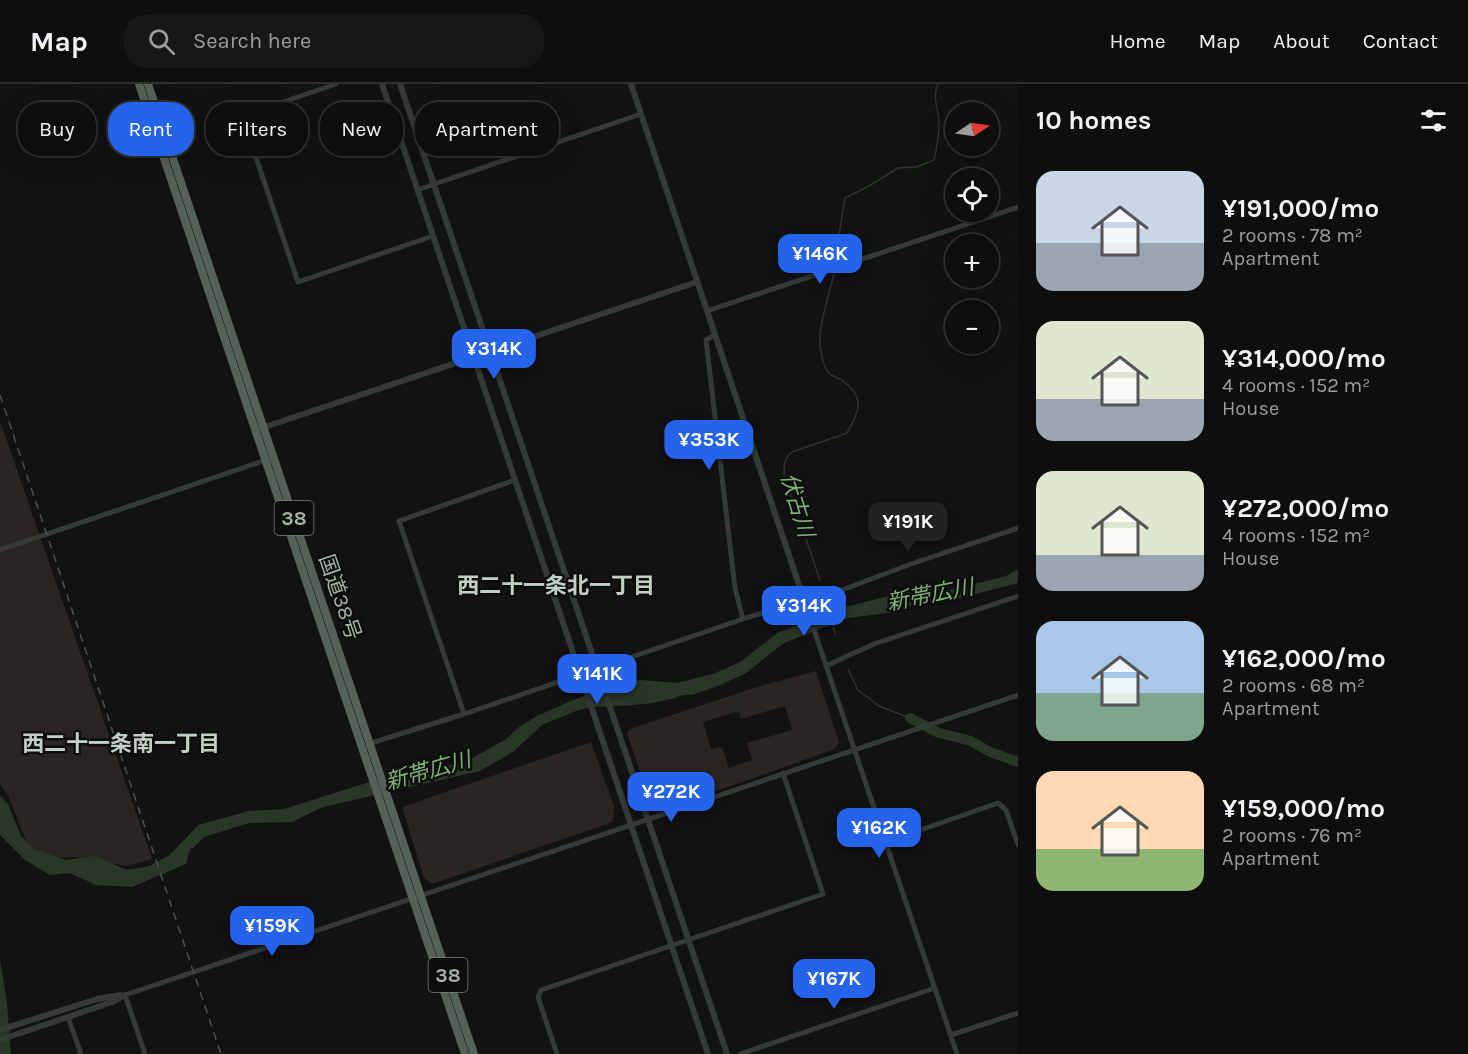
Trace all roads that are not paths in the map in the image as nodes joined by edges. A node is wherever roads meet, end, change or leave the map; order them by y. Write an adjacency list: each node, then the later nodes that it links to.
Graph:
1 (139, 84): 17 (highway, 国道38号 / 38)
2 (148, 84): 17 (highway, 国道38号 / 38)
3 (336, 84): 11 (street)
4 (382, 84): 9 (street)
5 (400, 84): 8 (street)
6 (631, 84): 7 (street)
7 (641, 114): 8 (street); 12 (street)
8 (434, 184): 9 (street); 15 (street)
9 (417, 190): 11 (street)
10 (1018, 207): 13 (street)
11 (433, 236): 16 (street)
12 (697, 282): 13 (street); 15 (street)
13 (707, 311): 14 (street)
14 (715, 335): 23 (street); 25 (street)
15 (491, 351): 16 (street); 27 (street)
16 (474, 357): 17 (street); 19 (street)
17 (260, 429): 18 (highway, 国道38号 / 38)
18 (270, 459): 21 (street); 31 (highway, 国道38号 / 38)
19 (515, 480): 28 (street); 30 (street)
20 (1018, 528): 23 (street)
21 (0, 550)
22 (1018, 596): 26 (street)
23 (803, 600): 24 (street); 25 (street)
24 (807, 609): 26 (street)
25 (743, 619): 27 (street)
26 (826, 666): 32 (street)
27 (597, 668): 28 (street); 34 (street)
28 (580, 674): 30 (street); 35 (street)
29 (1018, 695): 32 (street)
30 (464, 714): 31 (street)
31 (366, 745): 38 (highway, 国道38号 / 38)
32 (854, 749): 33 (street); 36 (street)
33 (783, 773): 34 (street); 39 (street)
34 (648, 819): 35 (street); 39 (street)
35 (630, 825): 38 (street); 40 (street)
36 (886, 842): 37 (street); 41 (street)
37 (1018, 845)
38 (417, 896): 42 (street); 51 (highway, 国道38号 / 38); 52 (highway, 国道38号 / 38)
39 (688, 940): 40 (street); 55 (street)
40 (672, 946): 53 (street); 54 (street)
41 (935, 988): 47 (street); 56 (street)
42 (125, 994): 43 (street); 45 (street); 50 (street)
43 (65, 1008): 45 (street); 46 (street)
44 (1018, 1013): 47 (street)
45 (68, 1017): 48 (street); 49 (street)
46 (0, 1030)
47 (951, 1035): 57 (street)
48 (0, 1040)
49 (81, 1054)
50 (145, 1054)
51 (465, 1054)
52 (474, 1054)
53 (557, 1054)
54 (708, 1054)
55 (727, 1054)
56 (740, 1054)
57 (957, 1054)

